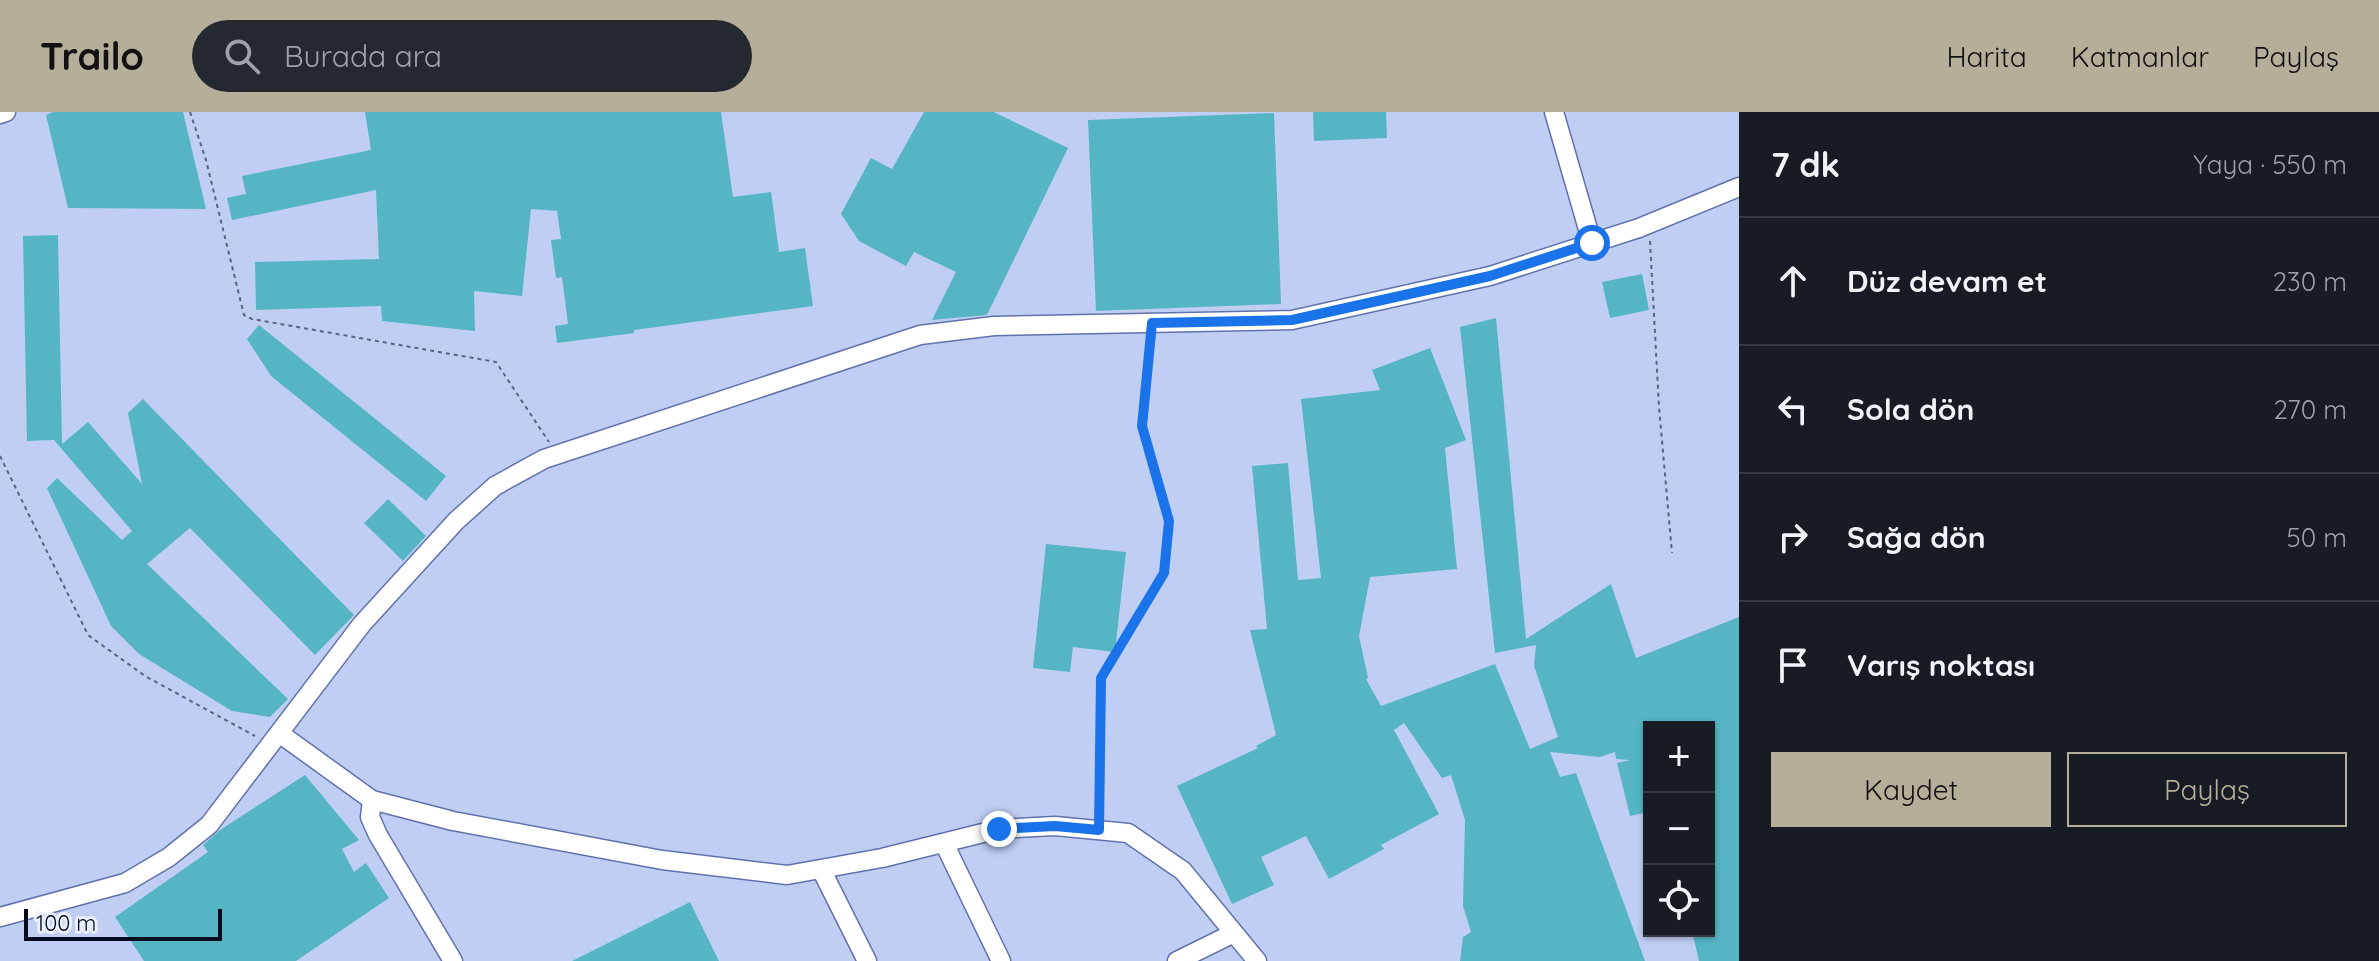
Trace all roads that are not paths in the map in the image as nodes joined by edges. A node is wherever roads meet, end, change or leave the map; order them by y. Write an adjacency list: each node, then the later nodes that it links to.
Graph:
1 (6, 112): 3 (street)
2 (1554, 112): 5 (street)
3 (0, 114)
4 (1739, 187): 5 (street)
5 (1592, 243): 6 (street)
6 (275, 739): 7 (street); 10 (street)
7 (372, 800): 9 (street); 12 (street)
8 (944, 843): 9 (street); 11 (street); 14 (street)
9 (821, 869): 13 (street)
10 (0, 917)
11 (1234, 933): 15 (street); 16 (street)
12 (453, 961)
13 (867, 961)
14 (1001, 961)
15 (1177, 961)
16 (1257, 961)

